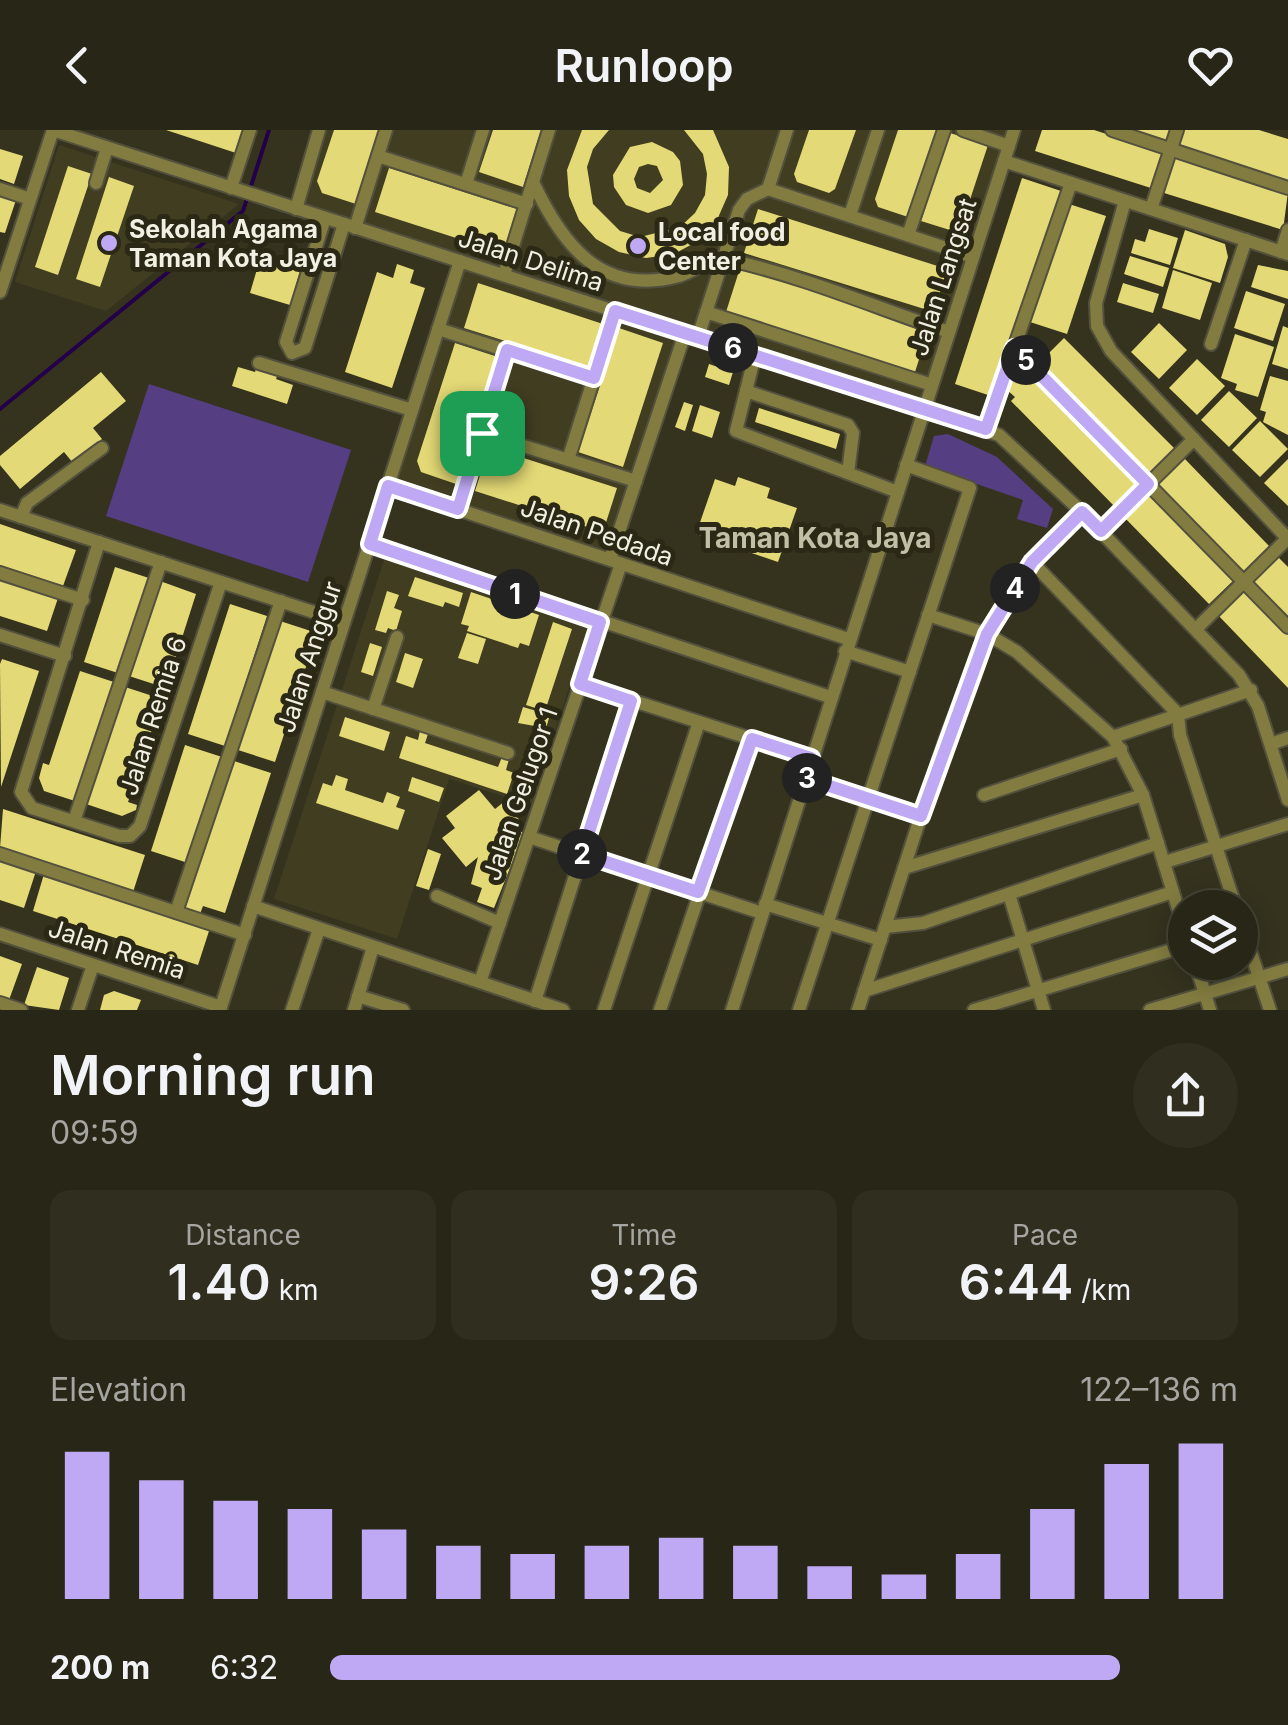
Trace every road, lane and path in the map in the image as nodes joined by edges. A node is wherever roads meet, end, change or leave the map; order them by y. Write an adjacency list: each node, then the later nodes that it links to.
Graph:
1 (53, 130): 14 (street, Jalan Delima); 28 (street)
2 (250, 130): 26 (street)
3 (319, 130): 31 (street)
4 (386, 130): 18 (street)
5 (483, 130): 23 (street)
6 (549, 130): 20 (street)
7 (788, 130): 27 (street)
8 (878, 130): 33 (street)
9 (944, 130): 37 (street)
10 (963, 130): 15 (street)
11 (1014, 130): 15 (street, Jalan Langsat)
12 (1112, 130): 17 (street)
13 (1177, 130): 17 (street)
14 (73, 133): 16 (street, Jalan Delima)
15 (1009, 146): 19 (street, Jalan Langsat)
16 (107, 148): 21 (street); 26 (street, Jalan Delima)
17 (1171, 149): 24 (street); 32 (street)
18 (378, 156): 23 (street); 35 (street)
19 (1004, 161): 22 (street); 41 (street, Jalan Langsat)
20 (533, 182): 30 (street); 42 (street)
21 (96, 183)
22 (1071, 183): 29 (street); 52 (street)
23 (466, 184): 30 (street)
24 (1288, 188)
25 (0, 189): 28 (street)
26 (234, 189): 31 (street, Jalan Delima)
27 (768, 189): 33 (street); 42 (street, Jalan Gelugor 1)
28 (30, 200): 40 (street)
29 (1125, 200): 32 (street); 63 (street)
30 (526, 204): 44 (street)
31 (296, 209): 34 (street, Jalan Delima)
32 (1152, 209): 38 (street)
33 (850, 215): 37 (street)
34 (325, 218): 35 (street, Jalan Delima); 35 (street)
35 (350, 226): 43 (street, Jalan Delima)
36 (1288, 230): 39 (street)
37 (908, 235): 41 (street)
38 (1246, 240): 39 (street); 51 (street)
39 (1284, 253)
40 (6, 256): 45 (street)
41 (973, 256): 49 (street, Jalan Langsat)
42 (724, 258): 47 (street, Jalan Gelugor 1); 49 (street)
43 (460, 261): 44 (street, Jalan Delima); 48 (street, Jalan Anggur)
44 (504, 276): 46 (street, Jalan Delima)
45 (0, 292)
46 (615, 311): 50 (street, Jalan Delima); 56 (street)
47 (706, 312): 50 (street, Jalan Gelugor 1); 57 (street)
48 (438, 328): 53 (street); 59 (street, Jalan Anggur)
49 (949, 332): 57 (street, Jalan Langsat)
50 (692, 335): 54 (street, Jalan Delima); 68 (street, Jalan Gelugor 1)
51 (1211, 344)
52 (1014, 348): 61 (street); 69 (street)
53 (507, 350): 56 (street); 62 (street)
54 (755, 356): 58 (street); 60 (street, Jalan Delima)
55 (259, 363): 59 (street)
56 (594, 378): 65 (street)
57 (932, 385): 60 (street, Jalan Langsat)
58 (746, 391): 67 (street); 67 (street)
59 (412, 410): 70 (street, Jalan Anggur)
60 (924, 410): 61 (street, Jalan Delima); 66 (street, Jalan Langsat)
61 (986, 429): 74 (street, Jalan Delima)
62 (482, 433): 65 (street); 72 (street)
63 (1194, 439): 69 (street); 77 (street)
64 (102, 448): 75 (street)
65 (568, 460): 68 (street)
66 (906, 465): 71 (street, Jalan Langsat); 88 (street)
67 (848, 473): 71 (street)
68 (636, 482): 80 (street, Jalan Gelugor 1)
69 (1148, 484): 76 (street); 85 (street)
70 (388, 486): 72 (street, Jalan Pedada); 79 (street, Jalan Anggur)
71 (898, 492): 96 (street, Jalan Langsat)
72 (458, 509): 80 (street, Jalan Pedada)
73 (0, 510): 75 (street)
74 (1082, 512): 76 (street, Jalan Delima); 82 (street)
75 (21, 516): 78 (street)
76 (1101, 531): 92 (street, Jalan Delima)
77 (1288, 539): 85 (street)
78 (99, 542): 81 (street); 86 (street, Jalan Remia 6)
79 (370, 544): 89 (street, Jalan Anggur); 90 (street)
80 (615, 561): 90 (street, Jalan Gelugor 1); 96 (street, Jalan Pedada)
81 (161, 562): 84 (street); 120 (street)
82 (1032, 562): 93 (street); 106 (street)
83 (0, 573): 86 (street)
84 (221, 582): 87 (street); 120 (street, Jalan Remia 6)
85 (1244, 582): 91 (street); 92 (street)
86 (83, 600): 98 (street, Jalan Remia 6)
87 (281, 601): 89 (street); 138 (street)
88 (928, 615): 93 (street); 99 (street)
89 (344, 622): 102 (street, Jalan Anggur)
90 (600, 622): 100 (street, Jalan Gelugor 1); 103 (street)
91 (1288, 627)
92 (1196, 629): 101 (street, Jalan Delima)
93 (987, 634): 110 (street); 119 (street)
94 (3, 636): 97 (street); 98 (street)
95 (397, 637): 105 (street)
96 (846, 645): 99 (street, Jalan Pedada); 103 (street, Jalan Langsat)
97 (0, 654)
98 (65, 656): 120 (street, Jalan Remia 6)
99 (910, 672): 117 (street)
100 (580, 684): 104 (street); 122 (street, Jalan Gelugor 1)
101 (1251, 690): 106 (street); 111 (street, Jalan Delima)
102 (322, 692): 105 (street); 136 (street, Jalan Anggur)
103 (830, 697): 113 (street, Jalan Langsat)
104 (631, 701): 107 (street); 126 (street)
105 (374, 708): 112 (street)
106 (1178, 714): 110 (street); 124 (street)
107 (699, 722): 109 (street); 129 (street)
108 (1288, 738): 111 (street)
109 (752, 739): 113 (street); 132 (street)
110 (1117, 742): 115 (street); 116 (street)
111 (1271, 744): 118 (street, Jalan Delima)
112 (508, 753)
113 (811, 758): 114 (street, Jalan Langsat)
114 (805, 778): 117 (street); 137 (street, Jalan Langsat)
115 (984, 795)
116 (1142, 796): 123 (street); 128 (street)
117 (867, 799): 119 (street); 140 (street)
118 (1288, 800)
119 (921, 816): 128 (street)
120 (74, 822)
121 (1288, 824): 124 (street)
122 (529, 837): 126 (street); 139 (street, Jalan Gelugor 1)
123 (1158, 843): 127 (street); 133 (street)
124 (1216, 847): 127 (street); 131 (street)
125 (0, 854): 138 (street)
126 (582, 854): 129 (street); 157 (street)
127 (1164, 862): 130 (street)
128 (904, 868): 143 (street)
129 (648, 875): 132 (street); 164 (street)
130 (1172, 890)
131 (1230, 890)
132 (698, 892): 137 (street); 165 (street)
133 (1008, 894): 143 (street); 145 (street)
134 (1168, 894): 145 (street)
135 (437, 896): 139 (street)
136 (252, 906): 141 (street); 144 (street, Jalan Anggur)
137 (764, 908): 140 (street); 166 (street, Jalan Langsat)
138 (176, 912): 144 (street)
139 (500, 923): 153 (street, Jalan Gelugor 1)
140 (827, 923): 143 (street); 167 (street)
141 (319, 929): 146 (street); 161 (street)
142 (0, 934): 148 (street, Jalan Remia)
143 (883, 934): 154 (street)
144 (244, 935): 159 (street, Jalan Anggur)
145 (1023, 942): 154 (street); 155 (street)
146 (374, 947): 153 (street); 158 (street)
147 (1168, 951): 155 (street)
148 (92, 965): 159 (street, Jalan Remia); 160 (street)
149 (1288, 969): 151 (street)
150 (1258, 975): 151 (street)
151 (1259, 978): 156 (street); 173 (street)
152 (1201, 980): 156 (street)
153 (480, 982): 157 (street)
154 (864, 990): 168 (street)
155 (1038, 990): 169 (street); 170 (street)
156 (1205, 994): 171 (street); 172 (street)
157 (535, 1001): 163 (street)
158 (356, 1003): 162 (street)
159 (220, 1009)
160 (78, 1010)
161 (292, 1010)
162 (403, 1010)
163 (563, 1010)
164 (604, 1010)
165 (660, 1010)
166 (732, 1010)
167 (799, 1010)
168 (858, 1010)
169 (974, 1010)
170 (1044, 1010)
171 (1150, 1010)
172 (1210, 1010)
173 (1270, 1010)

